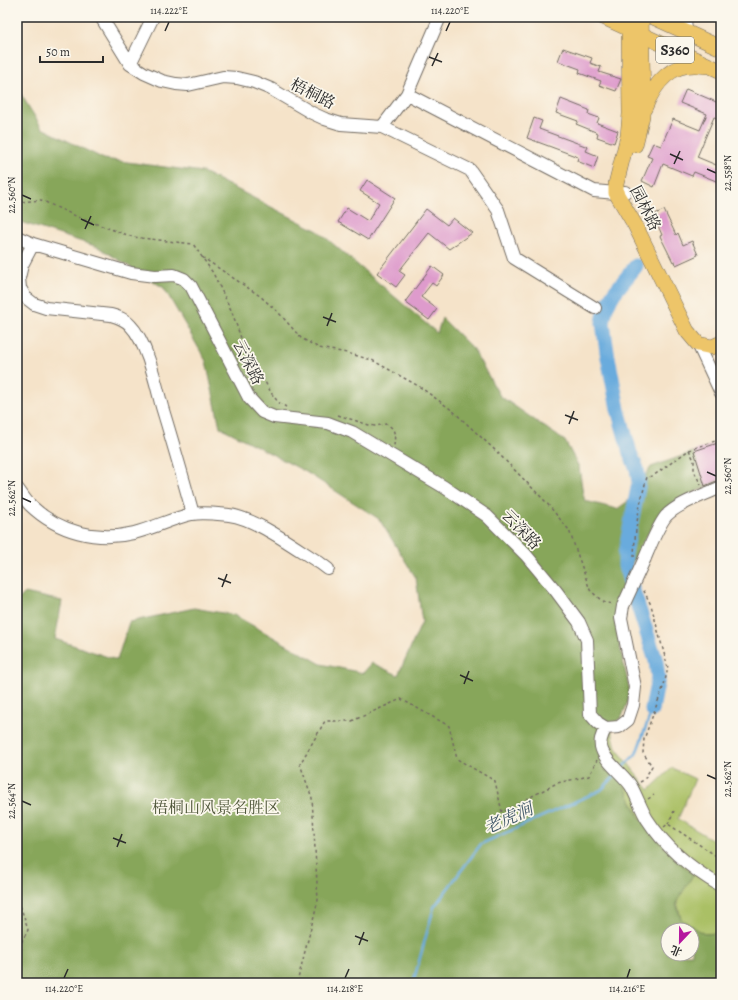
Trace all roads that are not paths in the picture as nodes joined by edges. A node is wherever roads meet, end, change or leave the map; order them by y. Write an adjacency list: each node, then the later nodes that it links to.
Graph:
1 (100, 17): 11 (street, 梧桐路)
2 (153, 17): 11 (street)
3 (440, 17): 13 (street)
4 (603, 17): 7 (main road, S360)
5 (641, 17): 9 (main road, 园林路)
6 (653, 17): 8 (main road, S360)
7 (628, 23): 9 (main road, S360); 16 (main road, 园林路)
8 (685, 24): 10 (main road, S360)
9 (643, 35): 12 (main road, S360); 14 (main road, 园林路)
10 (721, 48)
11 (130, 64): 15 (street, 梧桐路)
12 (718, 70): 14 (main road)
13 (407, 94): 15 (street); 16 (street)
14 (642, 116): 16 (main road, 园林路)
15 (382, 127): 19 (street)
16 (621, 193): 21 (main road, 园林路)
17 (17, 237): 18 (street)
18 (33, 244): 25 (street); 27 (street, 云深路)
19 (595, 308)
20 (721, 343): 21 (main road)
21 (698, 344): 22 (street, 园林路)
22 (721, 393)
23 (721, 487): 27 (street, bridge)
24 (17, 488): 25 (street)
25 (193, 514): 26 (street)
26 (328, 569)
27 (606, 728): 28 (street)
28 (721, 886)

